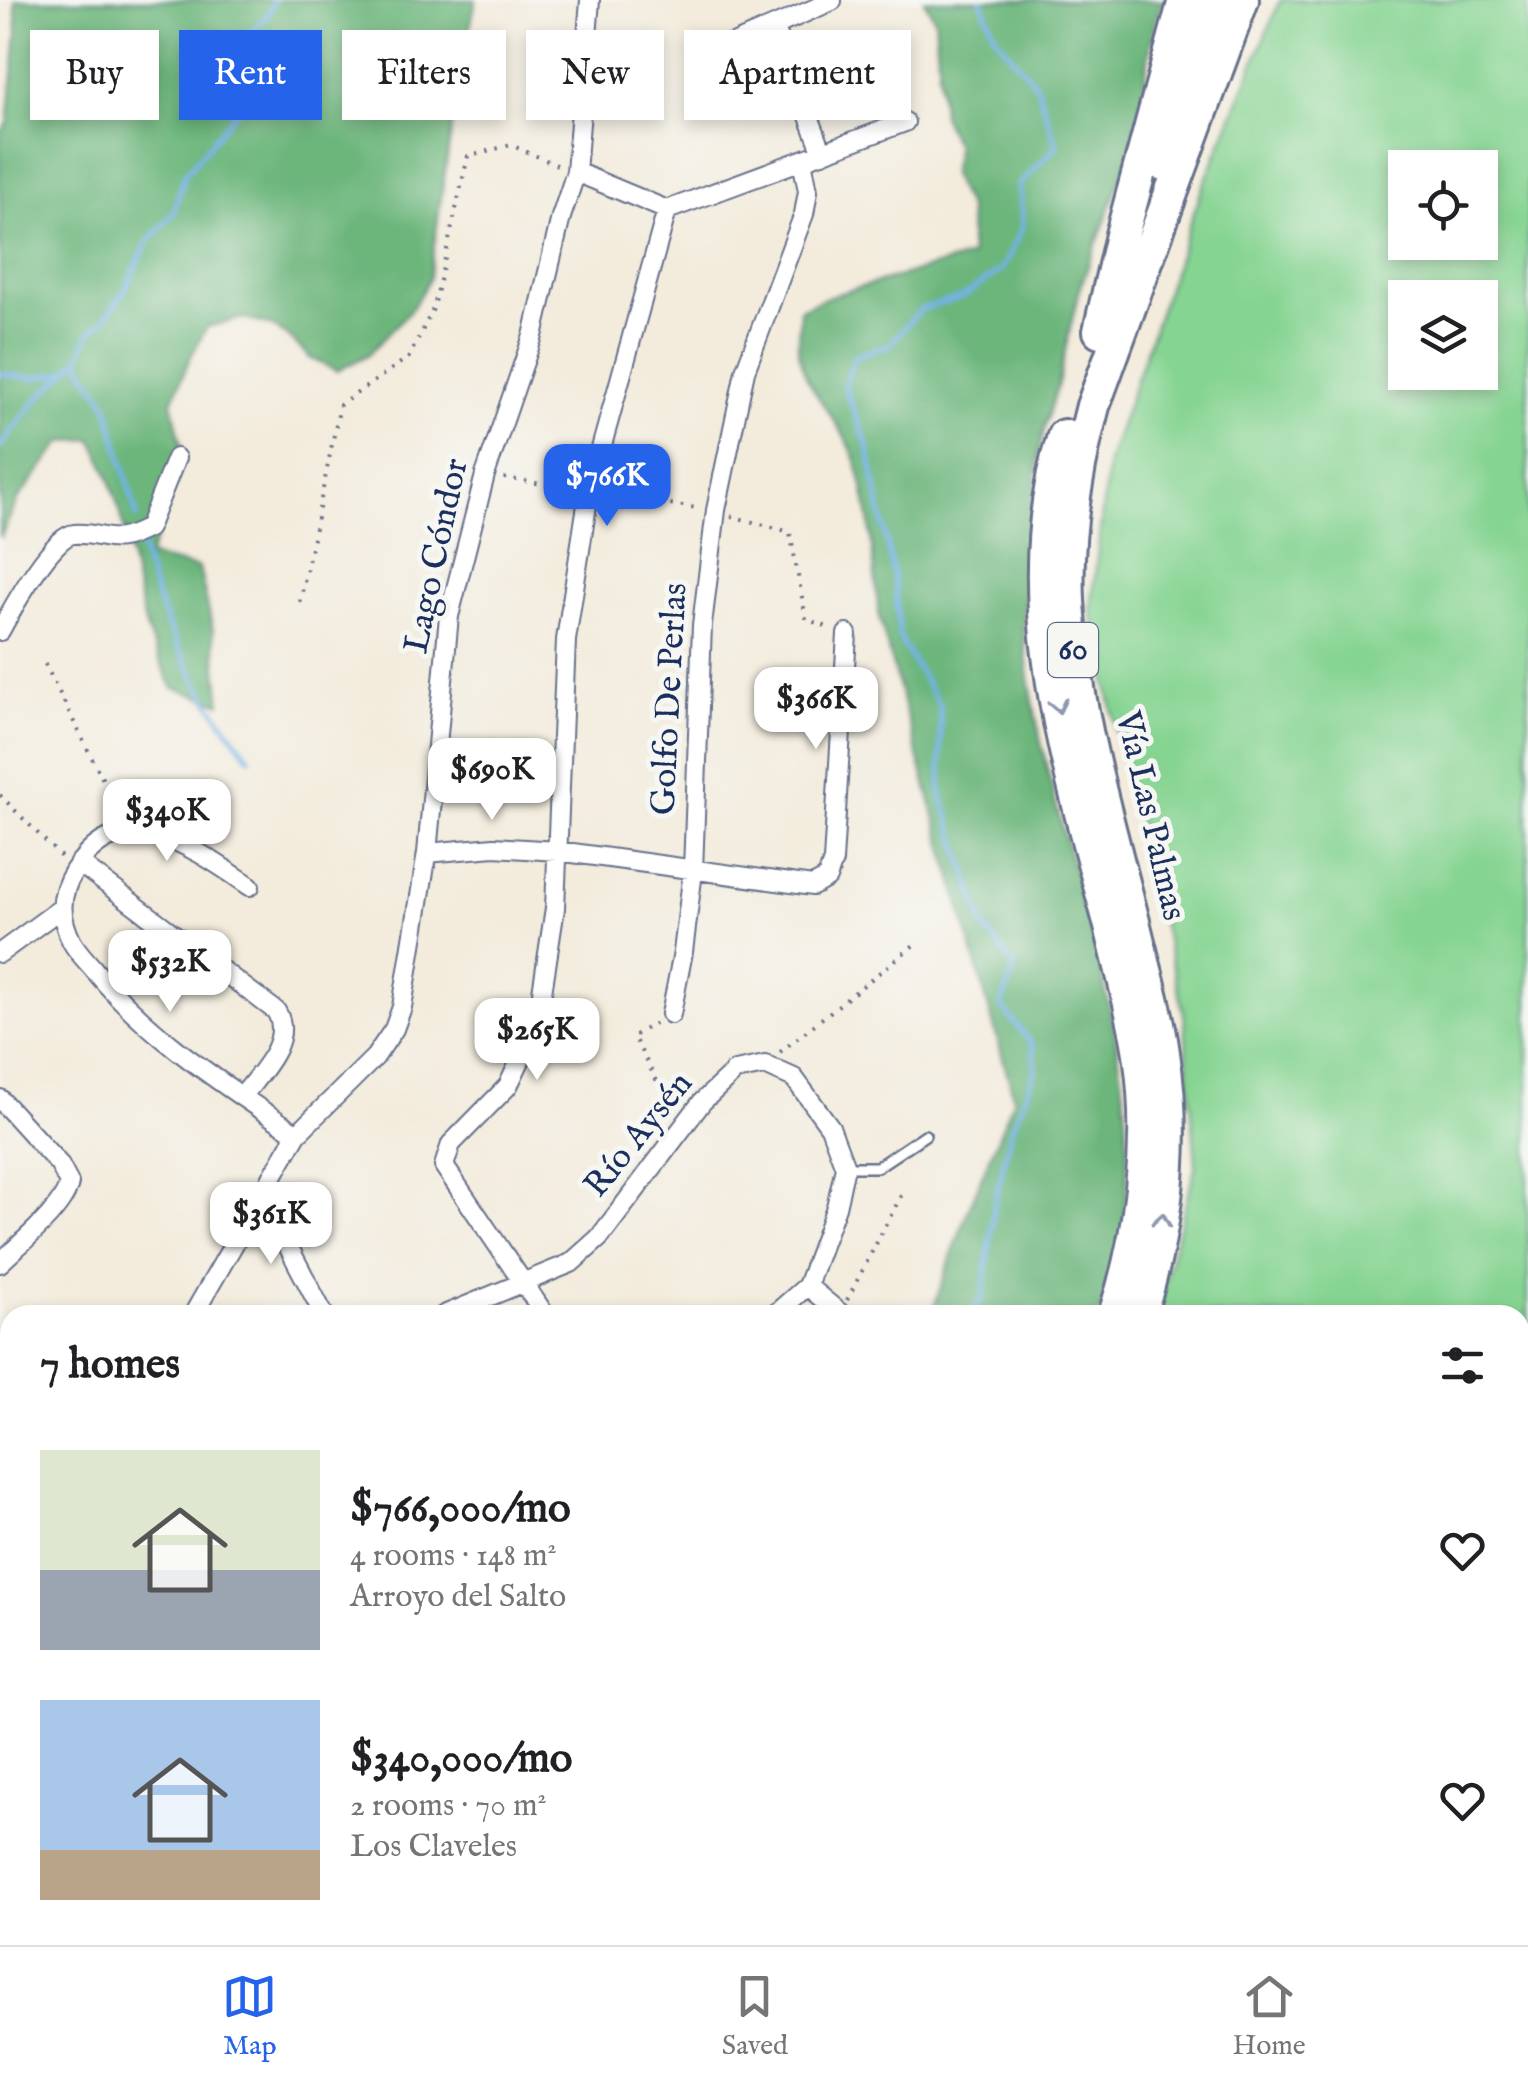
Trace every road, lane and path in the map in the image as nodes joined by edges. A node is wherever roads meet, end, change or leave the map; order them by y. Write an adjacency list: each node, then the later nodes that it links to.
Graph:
1 (590, 0): 11 (street, Lago Cóndor)
2 (1185, 0): 13 (highway)
3 (1217, 0): 13 (highway, Vía Las Palmas / 60)
4 (1242, 0): 51 (highway, Vía Las Palmas / 60, one-way to 4)
5 (832, 1): 6 (street)
6 (775, 28): 7 (street); 9 (street)
7 (770, 30)
8 (905, 122): 9 (street)
9 (822, 153): 10 (street)
10 (802, 160): 12 (street); 15 (street, Golfo De Perlas)
11 (576, 172): 12 (street); 16 (path); 23 (street, Lago Cóndor)
12 (667, 210): 22 (street)
13 (1100, 331): 50 (highway, Vía Las Palmas / 60, one-way to 50)
14 (176, 458): 17 (street)
15 (716, 510): 18 (path); 25 (street, Golfo De Perlas)
16 (300, 602)
17 (0, 631)
18 (847, 634): 25 (street)
19 (45, 664): 21 (path)
20 (0, 794): 24 (path)
21 (128, 830): 24 (street); 26 (street)
22 (558, 851): 23 (street); 25 (street); 41 (street)
23 (427, 854): 35 (street, Lago Cóndor)
24 (77, 867): 27 (street); 32 (street)
25 (693, 872): 30 (street, Golfo De Perlas)
26 (250, 886)
27 (60, 909): 29 (street); 32 (street)
28 (914, 945): 31 (path)
29 (0, 954)
30 (670, 1014): 34 (path)
31 (765, 1065): 34 (street, Río Aysén); 37 (street)
32 (242, 1097): 35 (street)
33 (0, 1099): 40 (street)
34 (682, 1129): 41 (street, Río Aysén)
35 (297, 1134): 39 (street, Lago Cóndor)
36 (926, 1134): 37 (lane)
37 (844, 1167): 42 (street)
38 (903, 1192): 49 (path)
39 (262, 1196): 43 (street, Lago Cóndor); 44 (street)
40 (0, 1263)
41 (526, 1284): 45 (street, Río Aysén); 46 (street)
42 (808, 1286): 47 (street); 48 (street)
43 (199, 1305)
44 (319, 1305)
45 (470, 1305)
46 (539, 1305)
47 (786, 1305)
48 (831, 1305)
49 (844, 1305)
50 (1117, 1305)
51 (1142, 1305)

